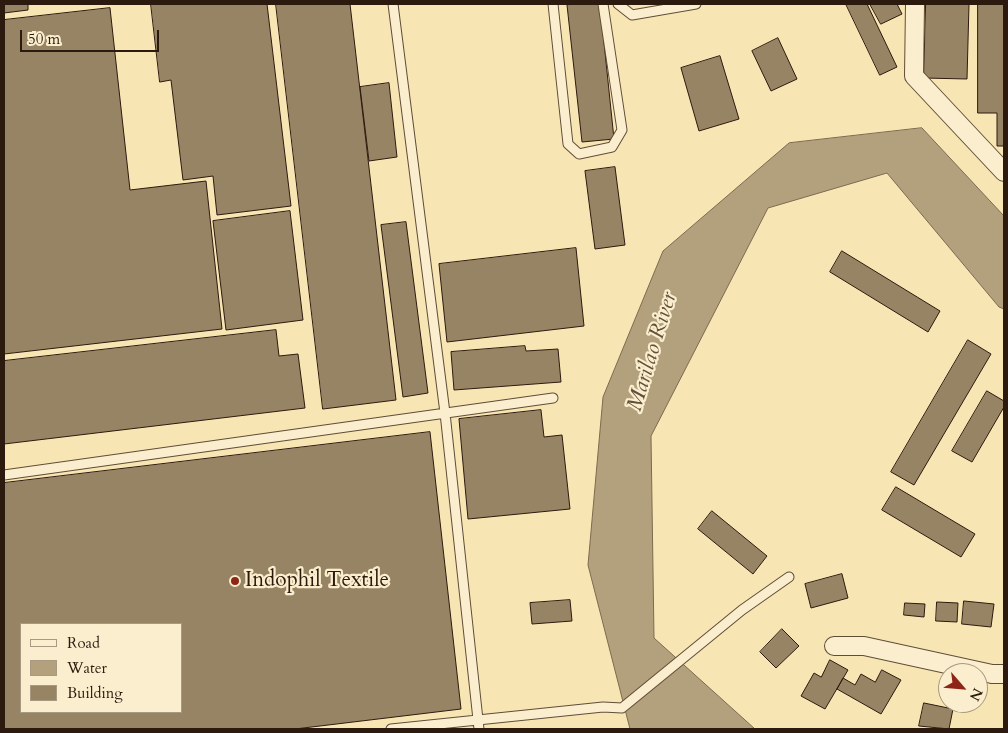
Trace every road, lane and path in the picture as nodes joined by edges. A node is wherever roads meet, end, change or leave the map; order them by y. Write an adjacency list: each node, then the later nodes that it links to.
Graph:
1 (393, 4): 9 (lane)
2 (553, 4): 3 (lane)
3 (603, 4)
4 (618, 4): 5 (lane)
5 (696, 4)
6 (915, 4): 7 (street)
7 (1004, 172)
8 (553, 398): 9 (lane)
9 (445, 413): 10 (lane); 14 (lane)
10 (4, 475)
11 (789, 577): 14 (lane)
12 (834, 646): 13 (street)
13 (1004, 674)
14 (478, 718): 15 (lane); 16 (lane)
15 (391, 729)
16 (479, 729)

